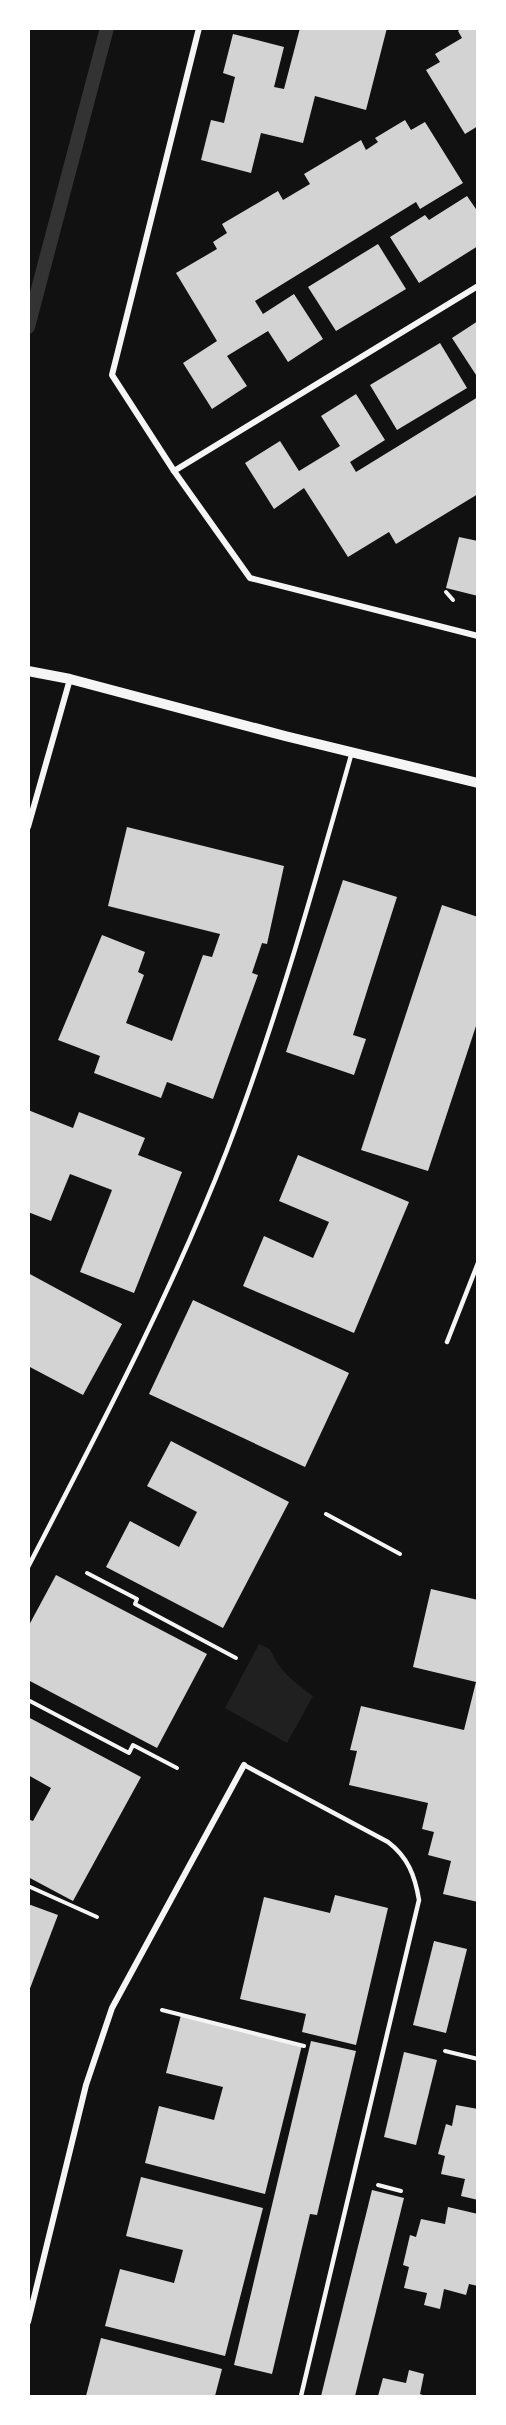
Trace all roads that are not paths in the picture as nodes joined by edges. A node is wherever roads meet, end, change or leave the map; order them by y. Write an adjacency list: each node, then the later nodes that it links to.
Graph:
1 (199, 28): 3 (street)
2 (477, 286): 3 (street)
3 (174, 471): 4 (street)
4 (477, 636)
5 (28, 671): 6 (street)
6 (70, 679): 7 (street); 9 (street)
7 (352, 752): 8 (street); 12 (lane)
8 (477, 783)
9 (28, 826)
10 (477, 1263): 11 (lane)
11 (447, 1342)
12 (28, 1567)
13 (244, 1765): 14 (street); 15 (lane)
14 (28, 2322)
15 (301, 2397)

